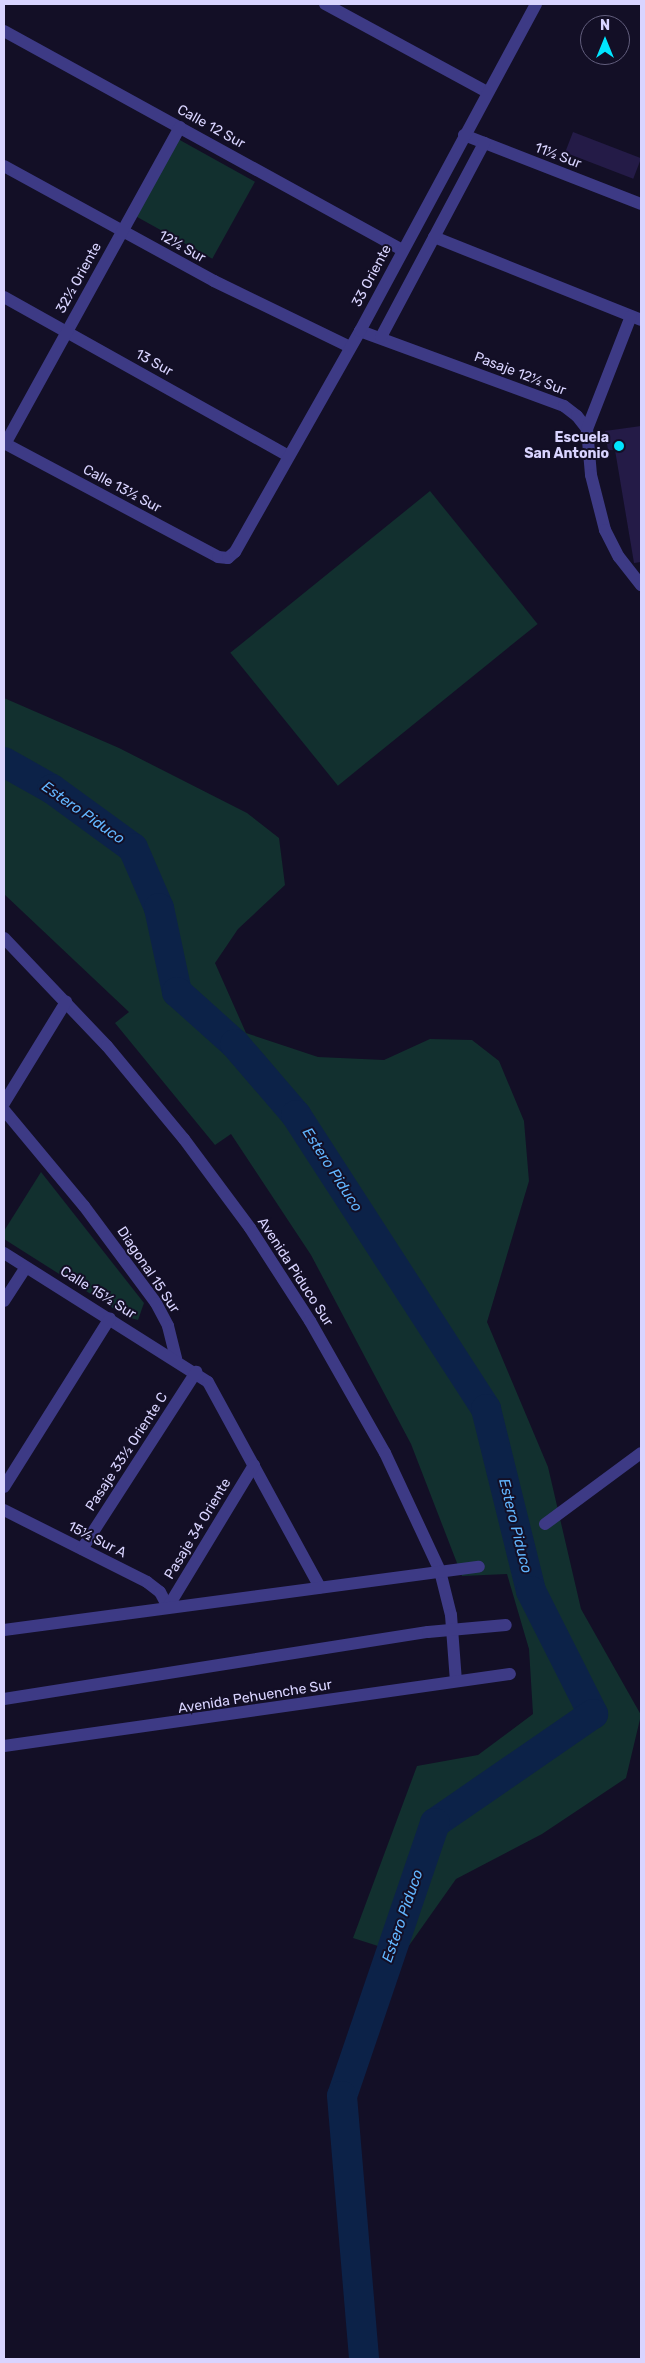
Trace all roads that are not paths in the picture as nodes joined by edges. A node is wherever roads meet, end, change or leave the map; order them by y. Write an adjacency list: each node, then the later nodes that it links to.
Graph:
1 (325, 4): 4 (street)
2 (536, 4): 4 (street, 33 Oriente)
3 (4, 31): 5 (street, Calle 12 Sur)
4 (487, 92): 6 (street, 33 Oriente)
5 (180, 127): 10 (street, 32½ Oriente); 12 (street, Calle 12 Sur)
6 (464, 135): 7 (street, 11½ Sur); 12 (street, 33 Oriente)
7 (484, 143): 9 (street, 11½ Sur); 11 (street)
8 (4, 166): 10 (street, 12½ Sur)
9 (641, 204)
10 (123, 231): 16 (street, 32½ Oriente); 18 (street, 12½ Sur)
11 (434, 237): 14 (street); 17 (street)
12 (403, 250): 15 (street, 33 Oriente)
13 (4, 297): 16 (street, 13 Sur)
14 (636, 318): 19 (street)
15 (360, 331): 17 (street, Pasaje 12½ Sur); 18 (street, 33 Oriente)
16 (67, 332): 20 (street, 32½ Oriente); 21 (street, 13 Sur)
17 (381, 337): 19 (street, Pasaje 12½ Sur)
18 (350, 347): 21 (street, 33 Oriente)
19 (587, 429): 23 (street)
20 (5, 443): 22 (street, Calle 13½ Sur)
21 (289, 456): 22 (street, 33 Oriente)
22 (228, 558)
23 (641, 584)
24 (4, 938): 25 (street, Avenida Piduco Sur)
25 (66, 1002): 26 (street); 41 (street, Avenida Piduco Sur)
26 (4, 1103)
27 (4, 1110): 32 (street, Diagonal 15 Sur)
28 (4, 1253): 29 (street, Calle 15½ Sur)
29 (26, 1267): 30 (street); 31 (street, Calle 15½ Sur)
30 (4, 1301)
31 (110, 1318): 32 (street, Calle 15½ Sur); 36 (street)
32 (176, 1359): 33 (street)
33 (196, 1372): 35 (street); 39 (street, Pasaje 33½ Oriente C)
34 (641, 1453): 38 (street)
35 (254, 1465): 42 (street); 43 (street, Pasaje 34 Oriente)
36 (4, 1487)
37 (4, 1510): 39 (street, 15½ Sur A)
38 (545, 1524)
39 (82, 1549): 43 (street, 15½ Sur A)
40 (479, 1567): 41 (street)
41 (440, 1571): 42 (street); 46 (street, Avenida Piduco Sur)
42 (320, 1586): 43 (street)
43 (168, 1608): 45 (street)
44 (506, 1625): 46 (street)
45 (4, 1630)
46 (453, 1630): 48 (street, Avenida Piduco Sur); 49 (street)
47 (510, 1674): 48 (street, Avenida Pehuenche Sur)
48 (456, 1681): 50 (street, Avenida Pehuenche Sur)
49 (4, 1699)
50 (4, 1746)

